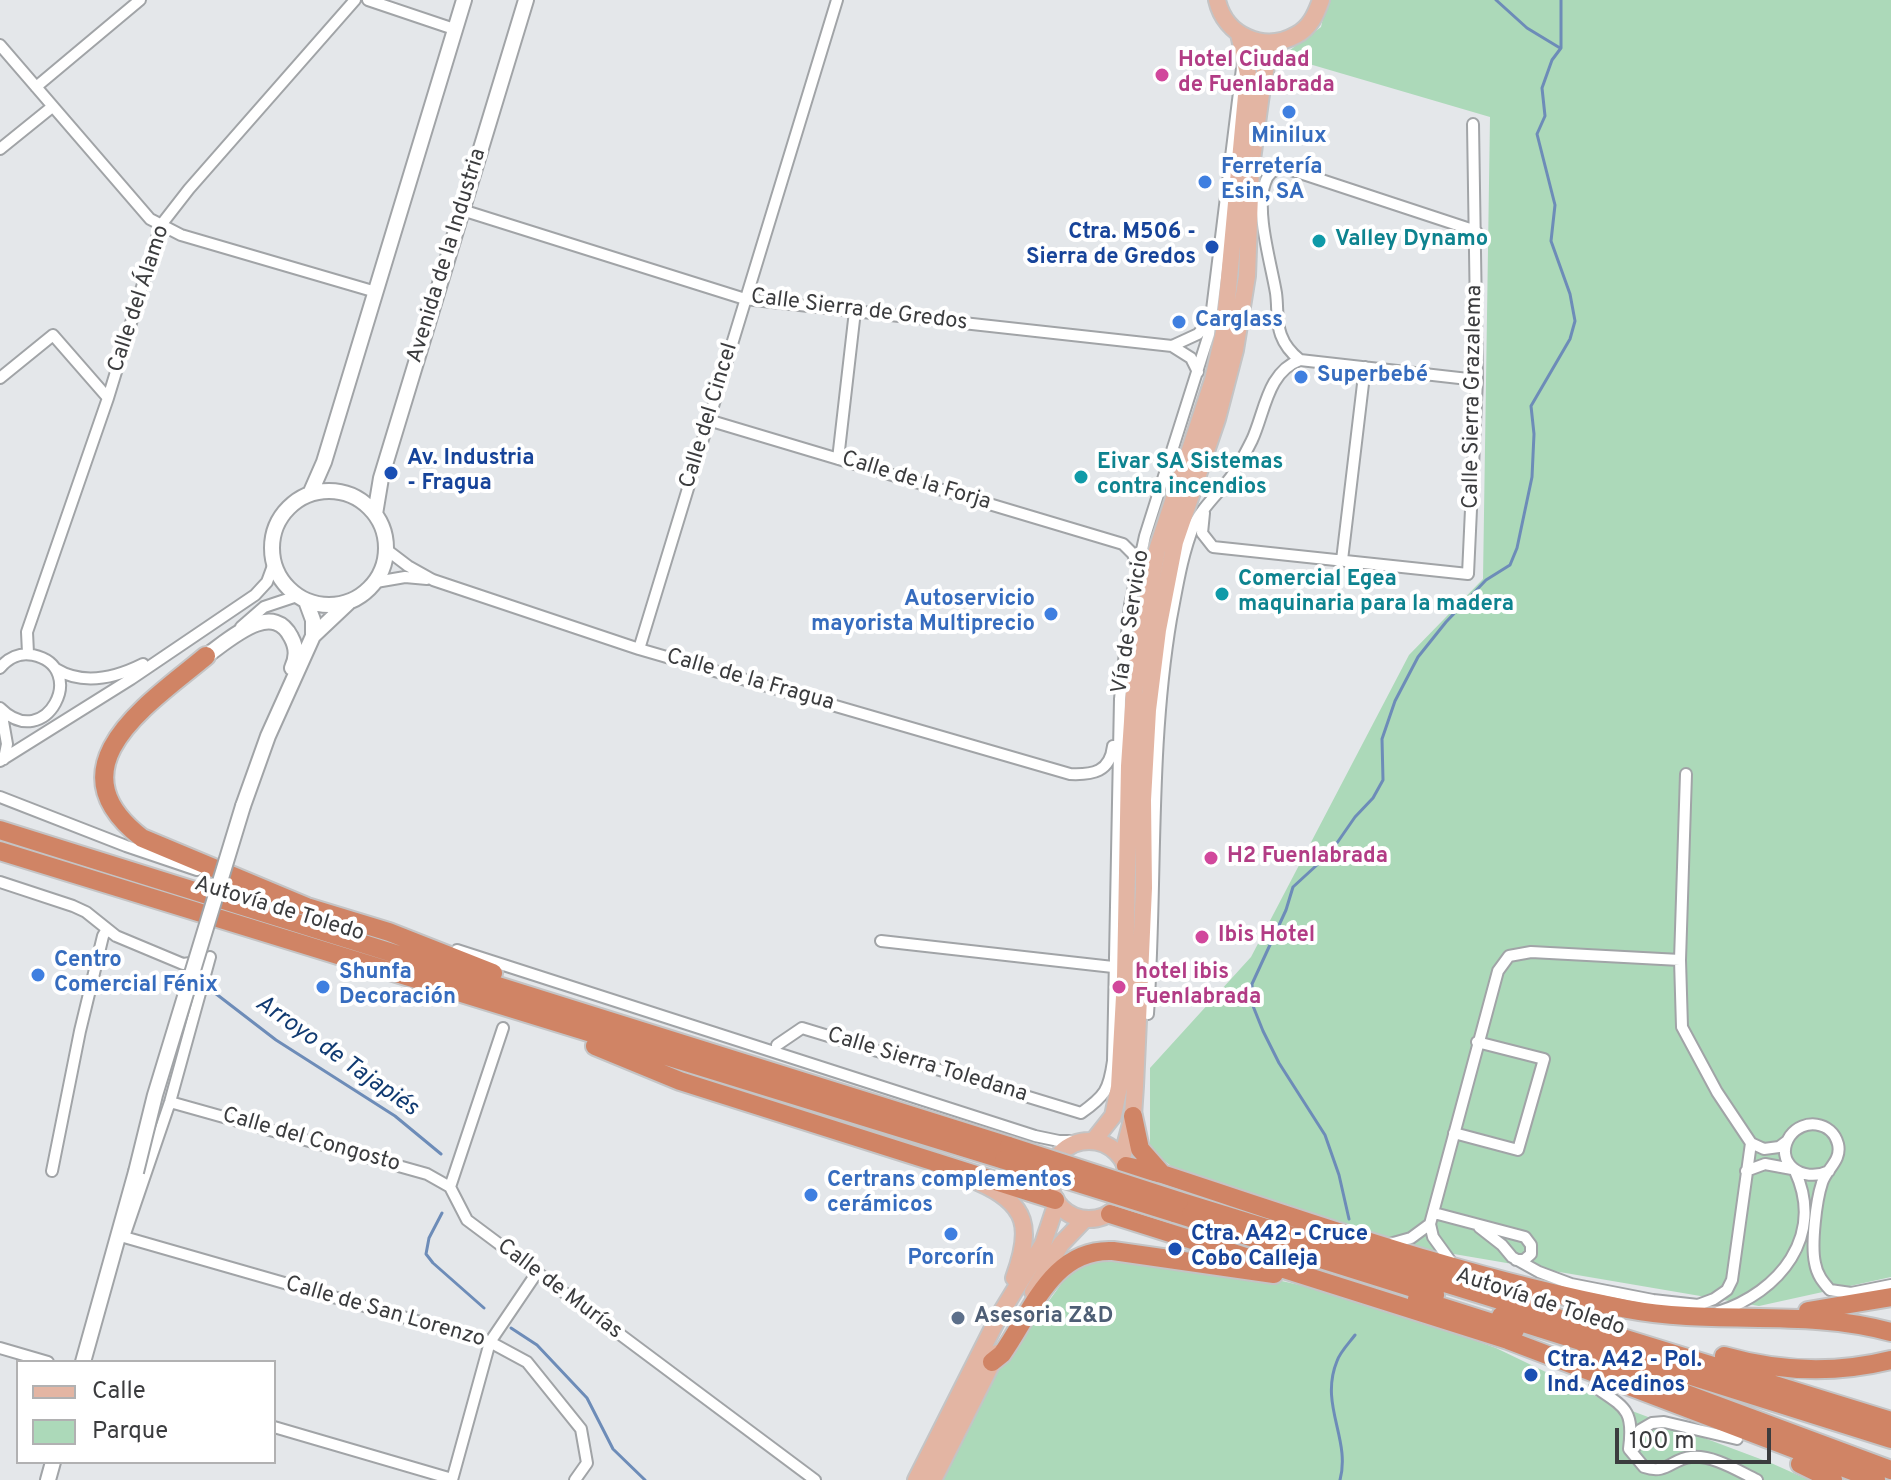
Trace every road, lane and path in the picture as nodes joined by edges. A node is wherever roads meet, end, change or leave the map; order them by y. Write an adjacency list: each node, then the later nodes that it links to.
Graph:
1 (140, 0): 14 (street)
2 (355, 0): 19 (street, Calle del Álamo)
3 (368, 0): 9 (street)
4 (464, 0): 9 (street)
5 (526, 0): 18 (street, Avenida de la Industria)
6 (837, 0): 22 (street, Calle del Cincel)
7 (1321, 0): 11 (main road)
8 (1216, 1): 10 (main road)
9 (454, 29): 21 (street)
10 (1239, 34): 11 (main road); 13 (main road)
11 (1279, 43): 78 (main road)
12 (0, 45): 14 (street)
13 (1245, 51): 24 (street, Vía de Servicio); 75 (main road)
14 (36, 87): 15 (street)
15 (52, 107): 17 (street); 19 (street)
16 (1473, 124): 20 (street, Calle Sierra Grazalema)
17 (0, 149)
18 (462, 210): 22 (street, Calle Sierra de Gredos); 36 (street, Avenida de la Industria)
19 (161, 225): 21 (street); 31 (street, Calle del Álamo)
20 (1476, 231): 26 (street); 30 (street, Calle Sierra Grazalema)
21 (376, 292): 34 (street)
22 (745, 299): 23 (street, Calle Sierra de Gredos); 32 (street, Calle del Cincel)
23 (855, 311): 25 (street, Calle Sierra de Gredos); 33 (street)
24 (1211, 319): 25 (street); 28 (street, Vía de Servicio)
25 (1172, 346): 28 (street)
26 (1300, 360): 27 (street); 35 (street, Vía de Servicio)
27 (1365, 367): 30 (street); 40 (street)
28 (1198, 372): 37 (street, Vía de Servicio)
29 (0, 378): 31 (street)
30 (1477, 380): 40 (street, Calle Sierra Grazalema)
31 (108, 398): 49 (street, Calle del Álamo)
32 (708, 420): 33 (street, Calle de la Forja); 48 (street, Calle del Cincel)
33 (838, 459): 38 (street, Calle de la Forja)
34 (310, 494): 36 (street); 41 (street)
35 (1206, 508): 40 (street); 70 (street, Vía de Servicio)
36 (375, 514): 39 (street)
37 (1145, 536): 38 (street); 42 (street, Vía de Servicio)
38 (1123, 544): 42 (street)
39 (387, 550): 43 (street, Calle de la Fragua); 44 (street)
40 (1342, 560)
41 (274, 563): 45 (street); 50 (street)
42 (1138, 570): 54 (street, Vía de Servicio)
43 (433, 580): 44 (street, Calle de la Fragua); 48 (street, Calle de la Fragua)
44 (376, 582): 46 (street)
45 (302, 598): 46 (street); 47 (street); 51 (street)
46 (350, 602): 47 (street)
47 (313, 636): 56 (street)
48 (639, 649): 54 (street, Calle de la Fragua)
49 (28, 653): 52 (street); 53 (street)
50 (167, 653): 52 (street); 57 (street)
51 (206, 656): 56 (street); 63 (highway)
52 (54, 667): 55 (street)
53 (0, 668)
54 (1120, 699): 68 (street, Vía de Servicio)
55 (1, 709): 57 (street)
56 (268, 736): 101 (street, bridge)
57 (2, 760)
58 (1686, 774): 67 (street)
59 (0, 797): 63 (street)
60 (0, 830): 69 (highway)
61 (0, 851): 71 (highway, Autovía de Toledo)
62 (0, 882): 64 (street)
63 (307, 907): 65 (highway)
64 (107, 929): 76 (street); 87 (street)
65 (389, 932): 69 (highway); 80 (street)
66 (881, 941): 68 (street)
67 (1680, 960): 73 (street); 82 (street)
68 (1113, 967): 75 (street, Vía de Servicio)
69 (561, 1005): 83 (highway)
70 (1148, 1014)
71 (543, 1019): 83 (highway); 84 (highway)
72 (503, 1028): 91 (street)
73 (1477, 1042): 79 (street); 79 (street)
74 (777, 1045): 77 (street, Calle Sierra Toledana)
75 (1116, 1063): 77 (street, Vía de Servicio); 80 (main road)
76 (170, 1102): 91 (street, Calle del Congosto); 98 (street)
77 (1081, 1113)
78 (1133, 1116): 85 (main road); 90 (highway)
79 (1454, 1133): 95 (street)
80 (1087, 1141): 85 (main road); 92 (main road)
81 (1787, 1141): 82 (street); 86 (street); 89 (street)
82 (1751, 1143): 88 (street)
83 (1006, 1158): 93 (highway, bridge)
84 (934, 1160): 92 (highway); 107 (main road)
85 (1124, 1162): 90 (highway); 94 (main road)
86 (1794, 1170): 88 (street); 89 (street); 108 (street)
87 (52, 1171)
88 (1746, 1171): 100 (street)
89 (1829, 1171): 105 (street)
90 (1162, 1174): 99 (highway)
91 (450, 1187): 103 (street, Calle de Murías)
92 (1056, 1201): 96 (main road); 107 (main road)
93 (1175, 1212): 111 (highway); 114 (highway, Autovía de Toledo); 122 (highway, Autovía de Toledo)
94 (1110, 1214): 96 (main road); 104 (highway)
95 (1432, 1218): 97 (street); 99 (street); 102 (street)
96 (1085, 1219): 119 (main road)
97 (1479, 1227): 100 (street); 100 (street)
98 (124, 1237): 101 (street); 113 (street, Calle de San Lorenzo)
99 (1385, 1245): 102 (highway)
100 (1516, 1260)
101 (112, 1264): 117 (street)
102 (1456, 1268): 108 (highway)
103 (536, 1274): 113 (street); 132 (street, Calle de Murías)
104 (1330, 1283): 110 (highway); 119 (highway)
105 (1891, 1285)
106 (1891, 1297): 109 (highway)
107 (999, 1316): 133 (main road)
108 (1696, 1318): 109 (highway)
109 (1742, 1319): 112 (highway)
110 (1475, 1331): 123 (highway); 137 (highway)
111 (1520, 1332): 122 (highway); 129 (highway)
112 (1891, 1332)
113 (490, 1342): 130 (street); 131 (street, Calle de San Lorenzo)
114 (1644, 1342): 121 (highway); 124 (highway, Autovía de Toledo)
115 (0, 1348): 116 (street)
116 (41, 1360)
117 (84, 1360)
118 (1891, 1360): 121 (highway)
119 (992, 1362): 134 (main road)
120 (1891, 1370): 121 (highway)
121 (1800, 1371)
122 (1681, 1374): 127 (highway, Autovía de Toledo)
123 (1595, 1387): 126 (highway); 128 (street)
124 (1891, 1421)
125 (276, 1428): 130 (street)
126 (1737, 1439): 128 (street); 136 (highway)
127 (1891, 1439)
128 (1637, 1461): 135 (street)
129 (1891, 1470)
130 (452, 1479)
131 (575, 1480)
132 (815, 1480)
133 (916, 1480)
134 (933, 1480)
135 (1757, 1480)
136 (1833, 1480)
137 (1876, 1480)

